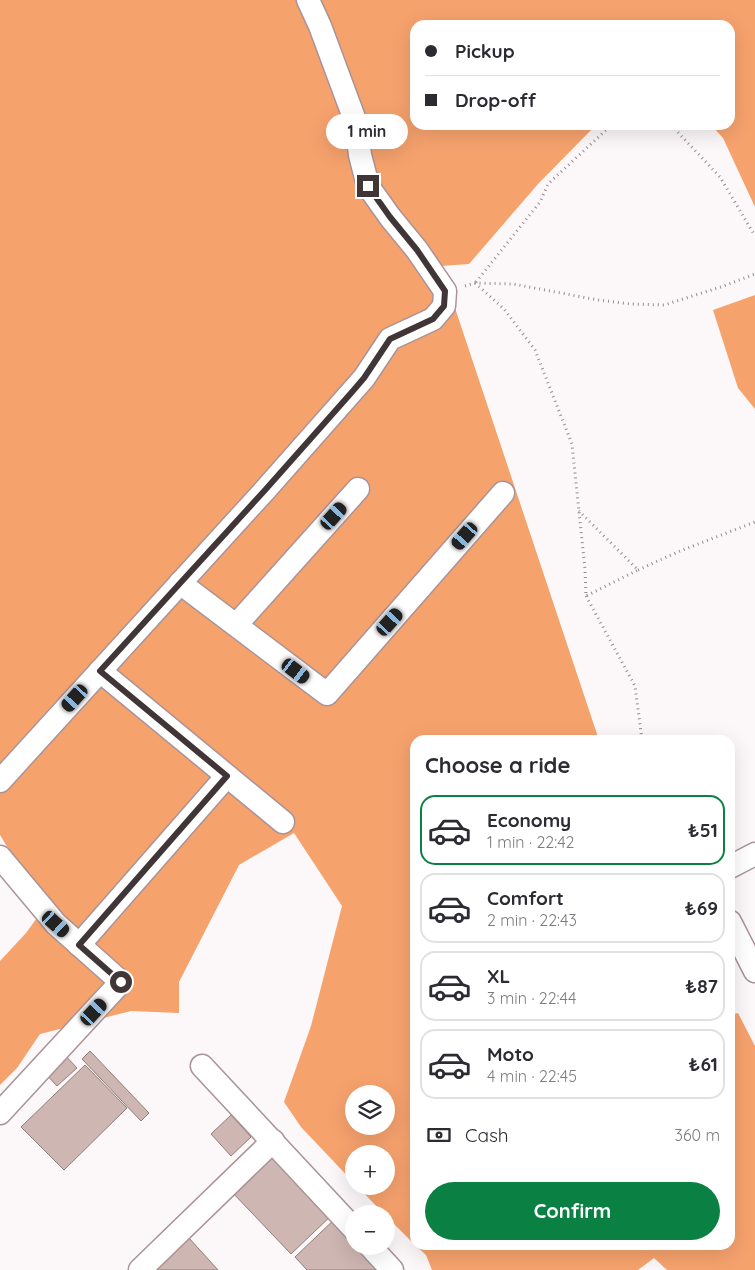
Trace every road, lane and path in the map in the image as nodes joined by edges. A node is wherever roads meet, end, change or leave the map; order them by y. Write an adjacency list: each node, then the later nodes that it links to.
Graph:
1 (308, 0): 12 (street)
2 (606, 130): 6 (path)
3 (676, 130): 4 (path)
4 (755, 236)
5 (755, 274): 6 (path)
6 (475, 282): 9 (path)
7 (358, 489): 14 (street)
8 (503, 493): 14 (street)
9 (579, 511): 11 (path); 13 (path)
10 (755, 522): 11 (path)
11 (638, 570): 13 (path)
12 (180, 583): 14 (street); 15 (street)
13 (586, 596): 16 (path)
14 (236, 625)
15 (100, 671): 17 (street); 18 (street)
16 (641, 735)
17 (227, 776): 19 (street); 24 (street)
18 (0, 781)
19 (283, 822)
20 (755, 854): 22 (street)
21 (0, 857): 24 (street)
22 (735, 864)
23 (735, 932): 25 (street)
24 (79, 945): 27 (street)
25 (755, 971)
26 (202, 1066): 28 (street)
27 (0, 1113)
28 (273, 1141): 29 (street); 31 (street)
29 (345, 1219)
30 (378, 1255): 32 (street)
31 (140, 1270)
32 (392, 1270)

